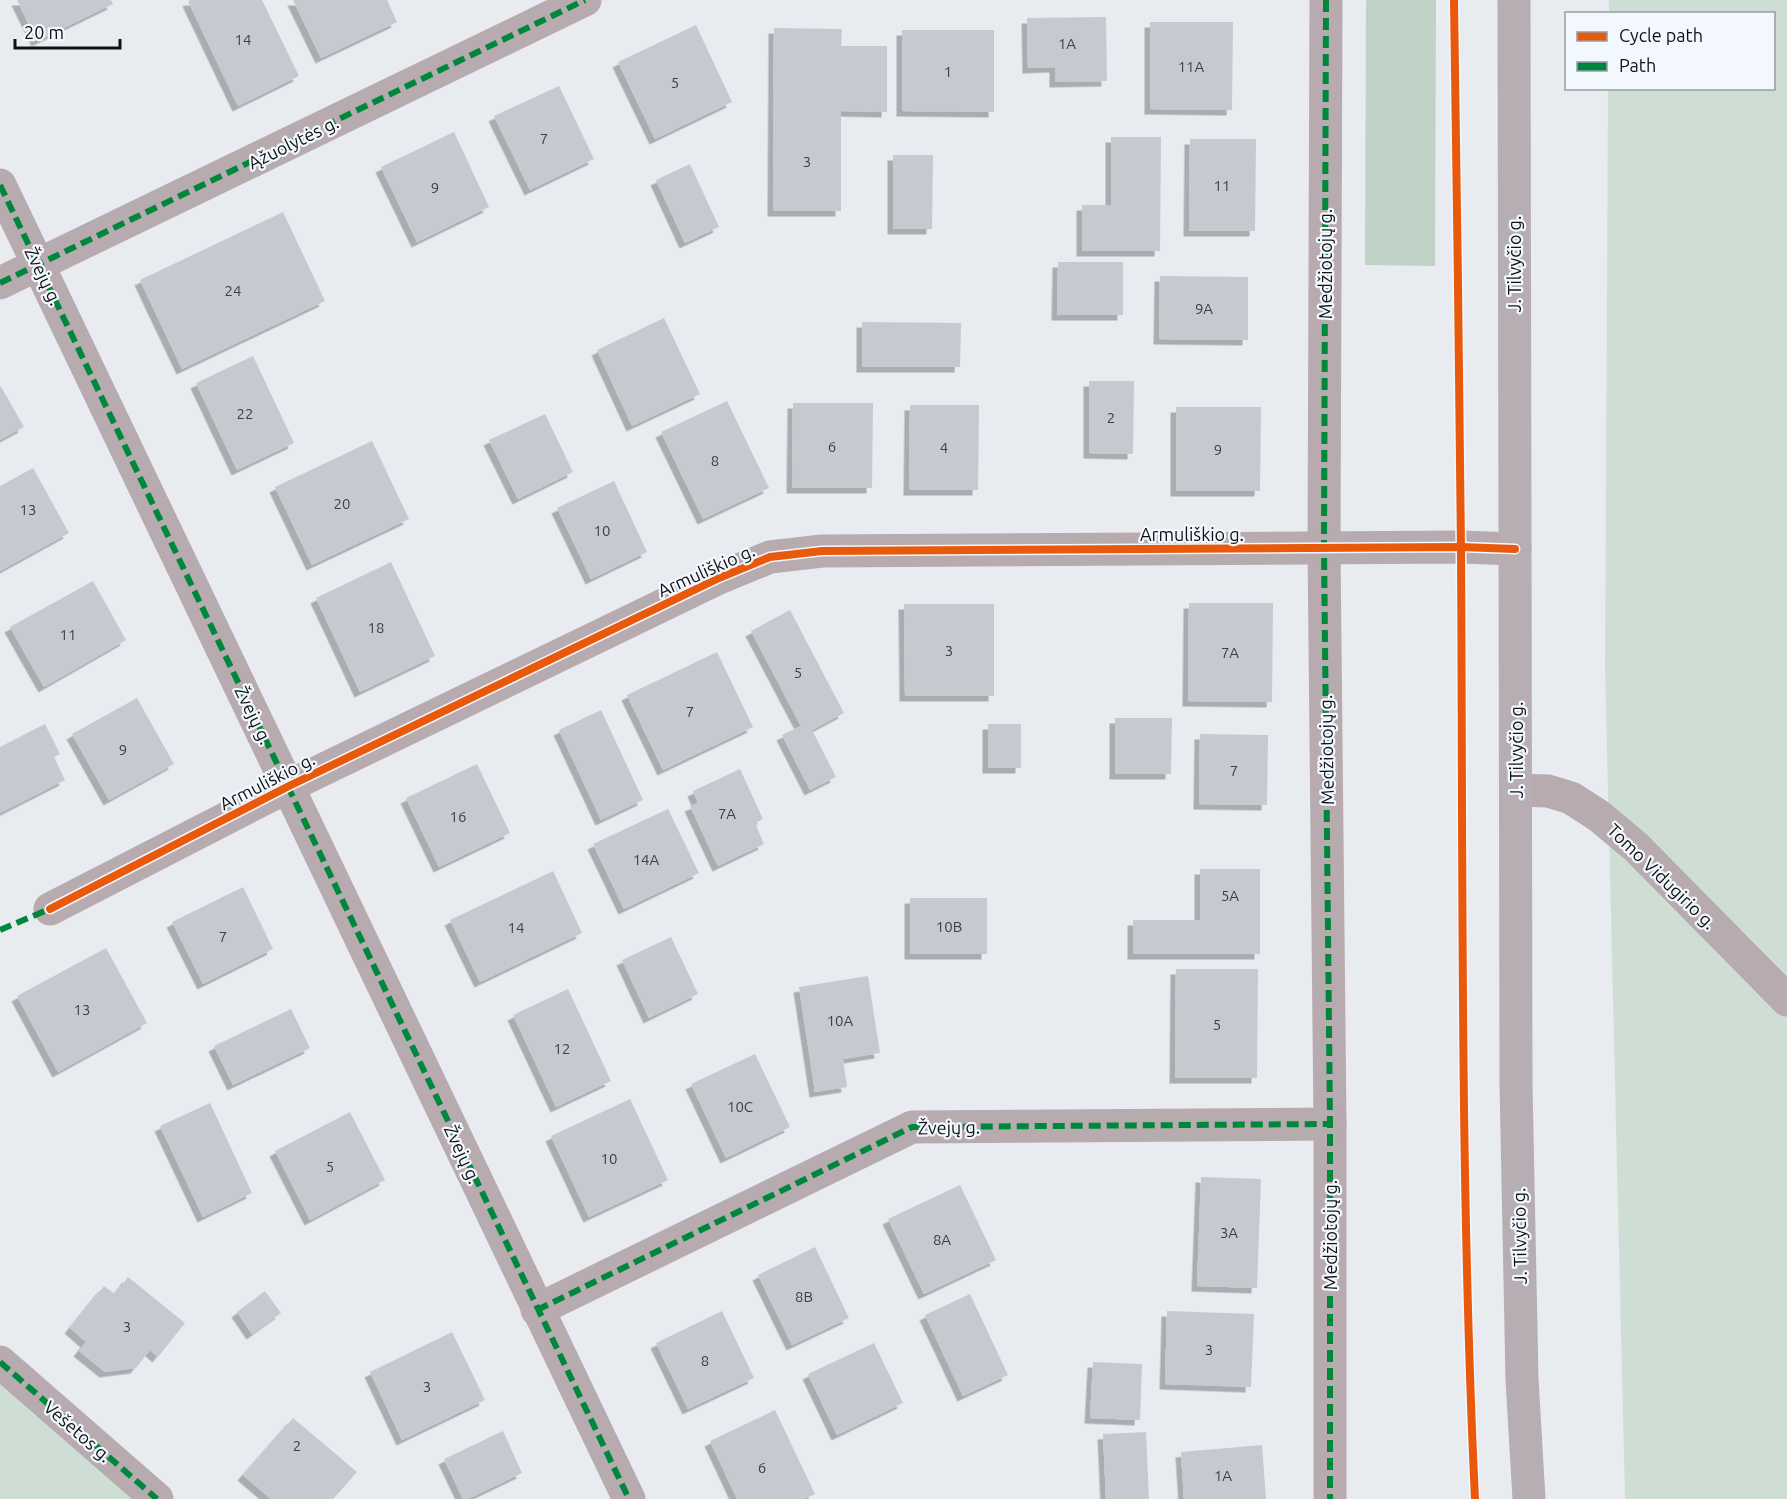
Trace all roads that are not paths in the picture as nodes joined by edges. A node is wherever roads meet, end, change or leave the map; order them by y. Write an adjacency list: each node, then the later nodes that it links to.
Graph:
1 (585, 0): 5 (street, Ąžuolytės g.)
2 (1326, 0): 7 (street, Medžiotojų g.)
3 (1514, 0): 8 (main road, J. Tilvyčio g.)
4 (0, 185): 5 (street, Žvejų g.)
5 (39, 265): 6 (street, Ąžuolytės g.); 9 (street, Žvejų g.)
6 (0, 283)
7 (1324, 548): 8 (street, Armuliškio g.); 9 (street, Armuliškio g.); 13 (street, Medžiotojų g.)
8 (1515, 549): 10 (main road, J. Tilvyčio g.)
9 (289, 786): 11 (street, Armuliškio g.); 14 (street, Žvejų g.)
10 (1516, 790): 12 (street, Tomo Vidugirio g.); 19 (main road, J. Tilvyčio g.)
11 (50, 909)
12 (1787, 1000)
13 (1330, 1124): 14 (street, Žvejų g.); 18 (street, Medžiotojų g.)
14 (537, 1310): 17 (street, Žvejų g.)
15 (0, 1362): 16 (street, Vešetos g.)
16 (157, 1499)
17 (629, 1499)
18 (1330, 1499)
19 (1529, 1499)

